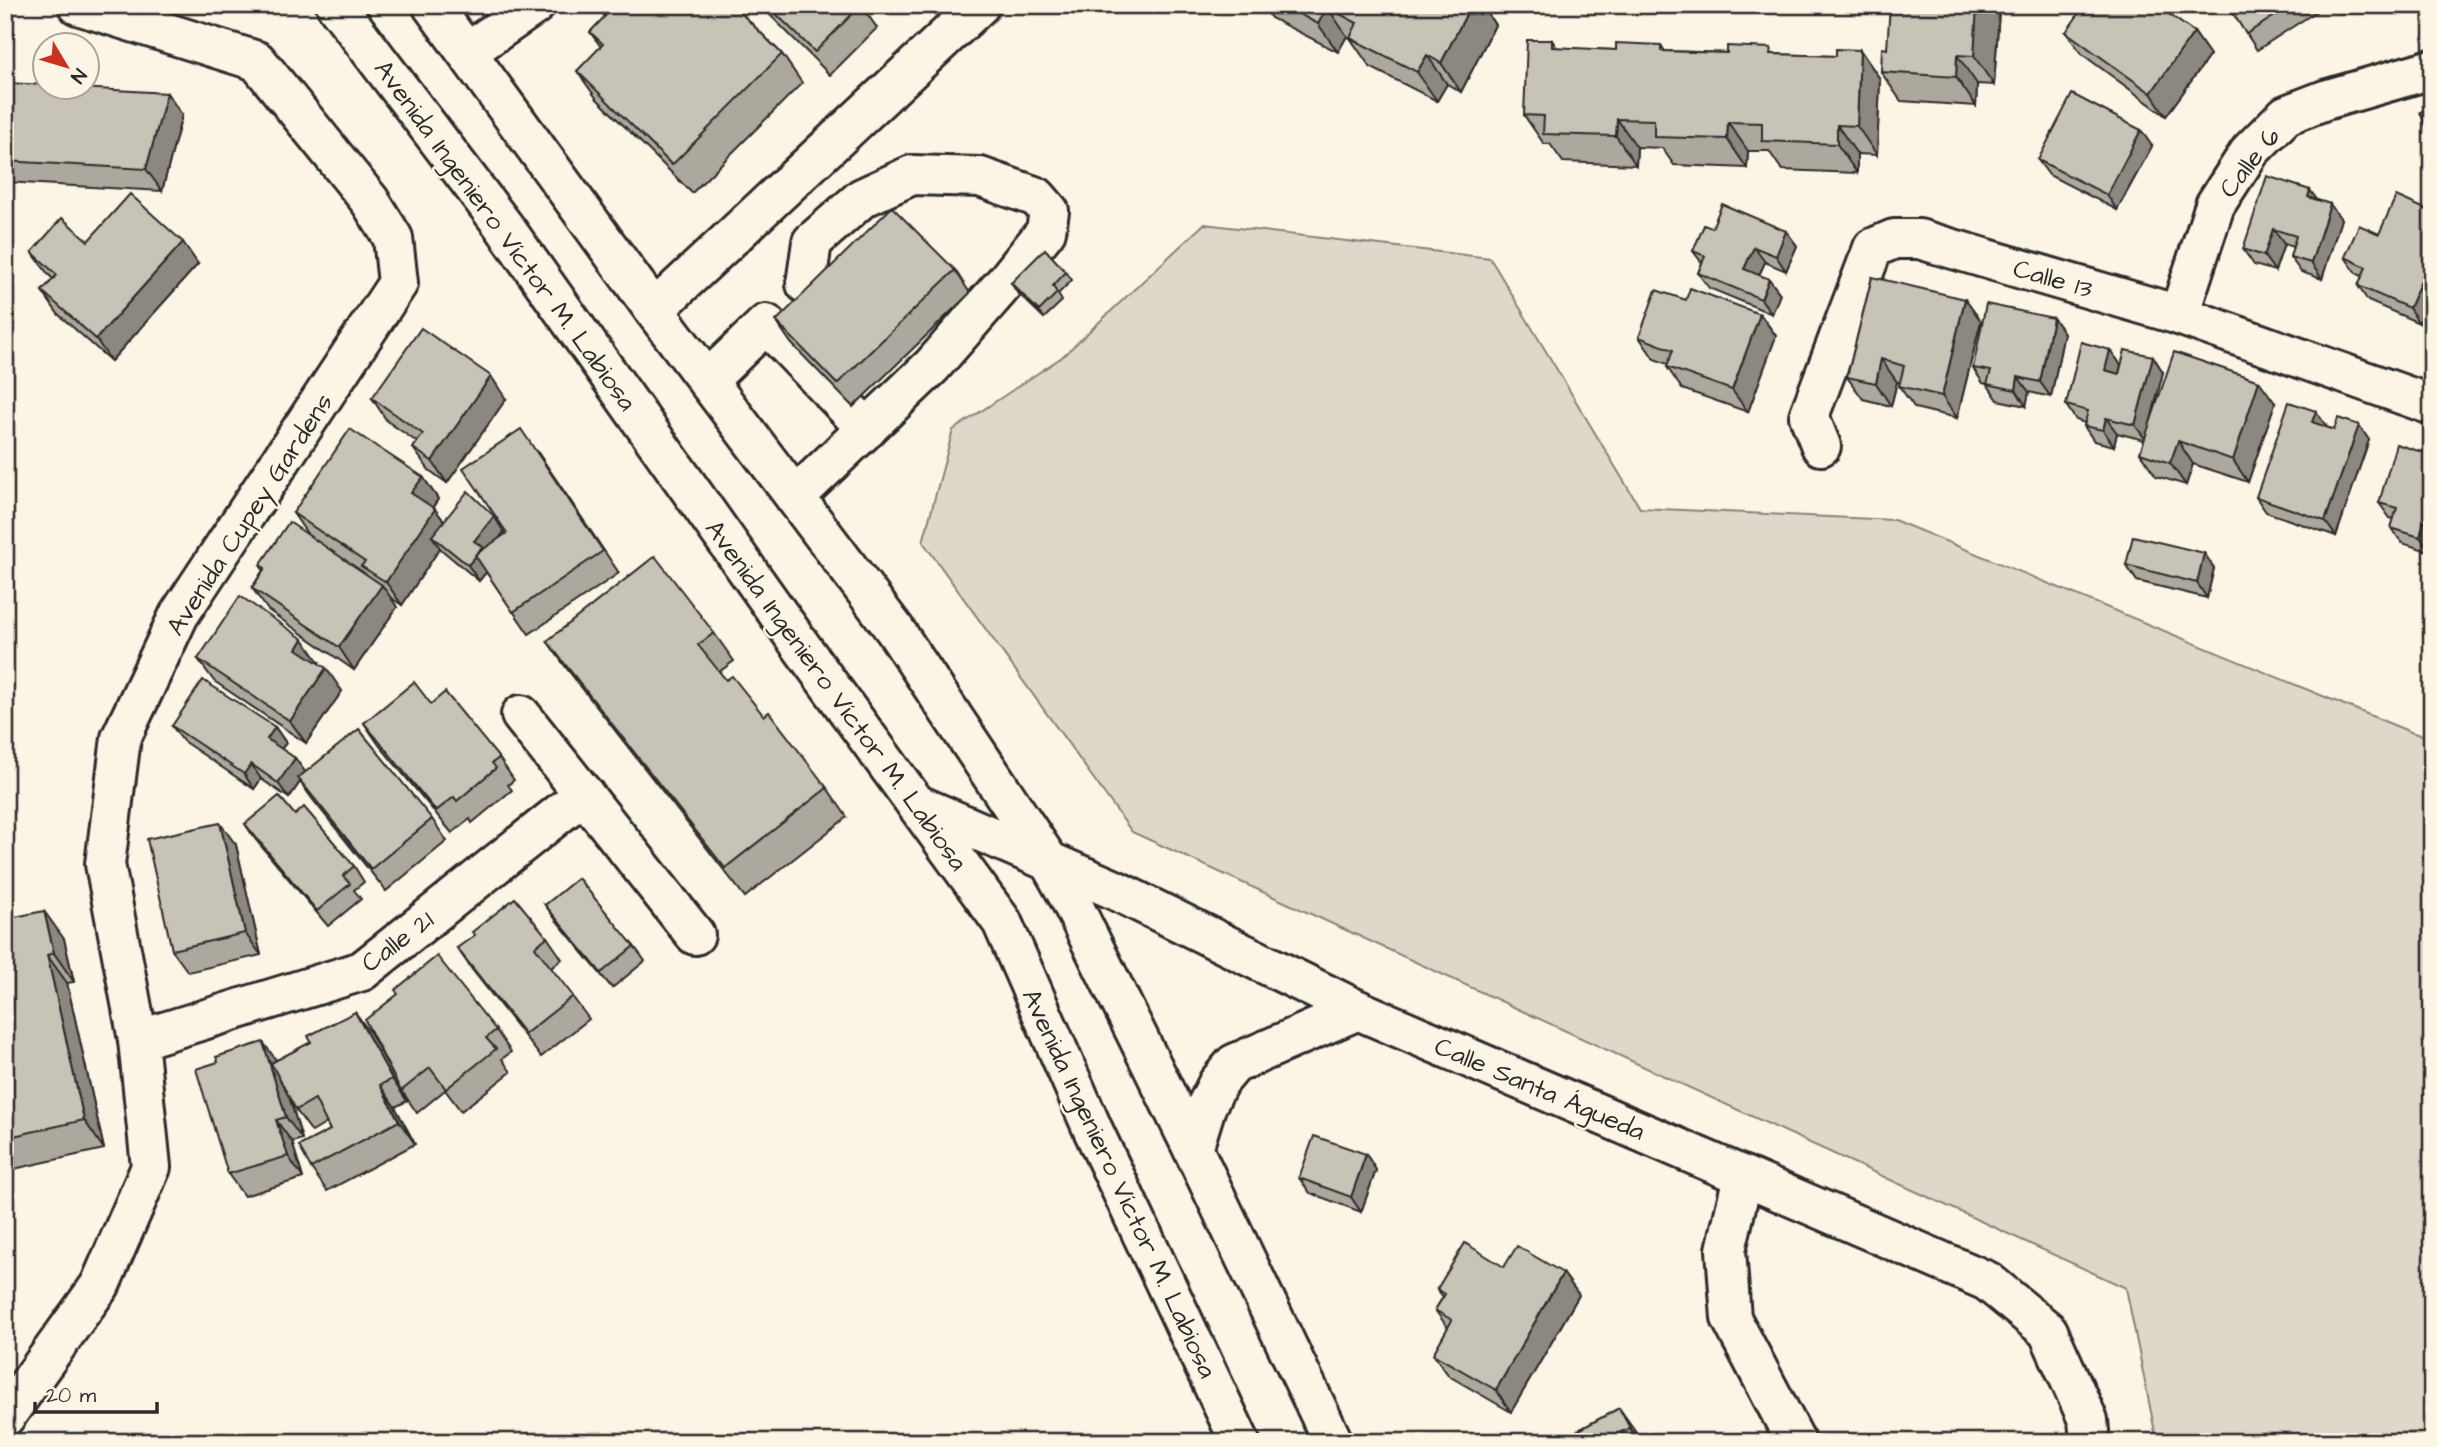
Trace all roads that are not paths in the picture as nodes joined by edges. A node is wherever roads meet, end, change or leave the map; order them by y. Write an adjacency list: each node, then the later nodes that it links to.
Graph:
1 (78, 5): 24 (street, Avenida Cupey Gardens)
2 (336, 5): 20 (street, Avenida Ingeniero Víctor M. Labiosa)
3 (432, 5): 6 (street)
4 (536, 5): 6 (street)
5 (979, 5): 10 (street)
6 (467, 52): 10 (street)
7 (2432, 69): 11 (street, Calle 6)
8 (845, 276): 9 (street)
9 (808, 297): 12 (street); 15 (street)
10 (654, 310): 13 (street)
11 (2179, 315): 14 (street, Calle 13); 16 (street, Calle 13)
12 (766, 324): 13 (street); 15 (street)
13 (707, 380): 17 (street)
14 (2432, 405)
15 (867, 429): 17 (street)
16 (1821, 446)
17 (795, 497): 21 (street)
18 (521, 715): 19 (street)
19 (584, 794): 22 (street); 24 (street, Calle 21)
20 (916, 804): 21 (street, Calle Santa Águeda); 28 (street, Avenida Ingeniero Víctor M. Labiosa)
21 (1048, 860): 23 (street, Calle Santa Águeda); 25 (street)
22 (695, 935)
23 (1357, 1010): 25 (street); 26 (street, Calle Santa Águeda)
24 (138, 1040): 27 (street, Avenida Cupey Gardens)
25 (1193, 1149): 29 (street)
26 (1744, 1176): 30 (street); 31 (street, Calle Santa Águeda)
27 (5, 1416)
28 (1240, 1442)
29 (1333, 1442)
30 (1796, 1442)
31 (2090, 1442)

